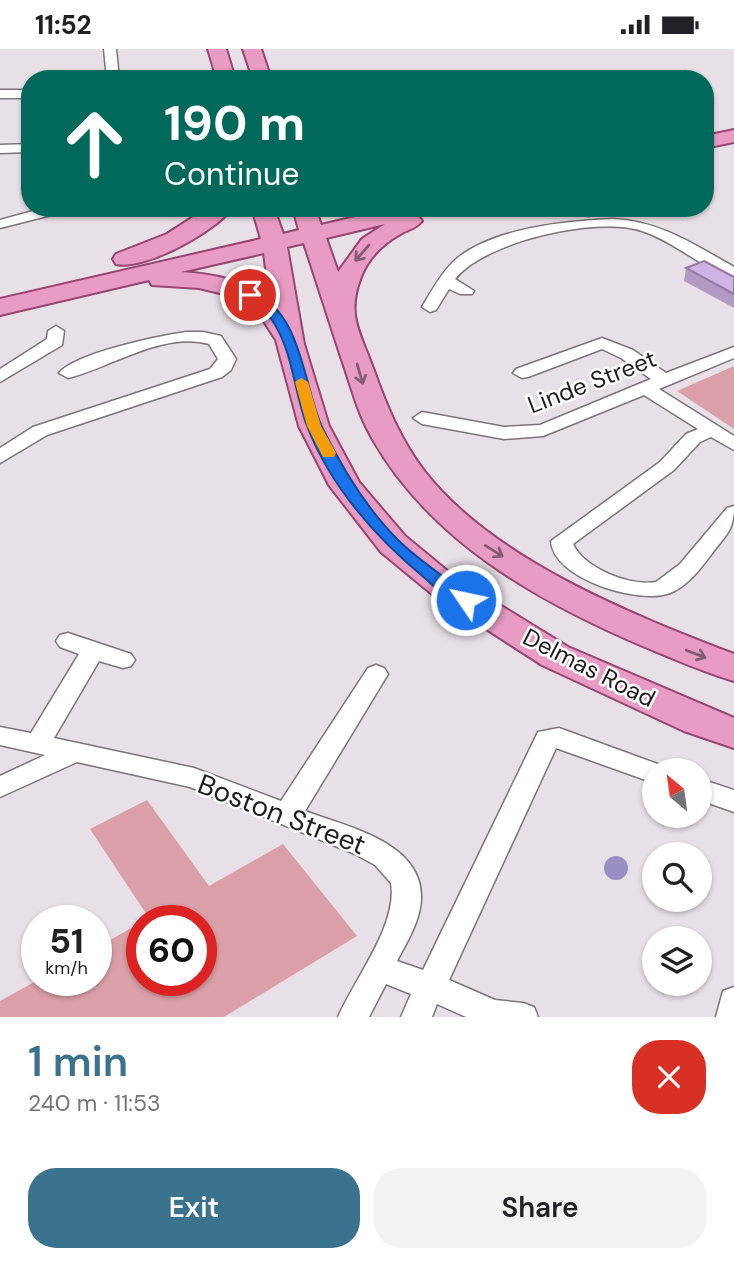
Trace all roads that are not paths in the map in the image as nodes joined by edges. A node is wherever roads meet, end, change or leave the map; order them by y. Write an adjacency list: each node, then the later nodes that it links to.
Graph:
1 (110, 49): 4 (street)
2 (217, 49): 5 (main road)
3 (252, 49): 6 (main road)
4 (112, 70)
5 (223, 70)
6 (259, 70)
7 (0, 94): 8 (street)
8 (21, 94)
9 (734, 122): 10 (main road)
10 (714, 126)
11 (734, 136): 12 (main road)
12 (714, 140)
13 (21, 148): 14 (street)
14 (0, 149)
15 (27, 217): 21 (street)
16 (209, 217): 24 (main road)
17 (337, 217): 20 (main road)
18 (418, 217): 32 (main road, one-way to 32)
19 (635, 217): 22 (street)
20 (308, 220): 23 (main road); 32 (main road)
21 (0, 224)
22 (634, 224): 25 (street); 26 (street)
23 (268, 226): 24 (main road); 28 (main road); 34 (main road, Delmas Road)
24 (109, 265): 27 (main road)
25 (734, 273)
26 (446, 281): 29 (street); 31 (street)
27 (0, 290)
28 (68, 291): 30 (main road); 34 (main road)
29 (466, 291)
30 (0, 307)
31 (430, 307)
32 (339, 309): 49 (main road, one-way to 49)
33 (56, 331): 38 (street)
34 (290, 344): 51 (main road, Delmas Road)
35 (734, 352): 39 (street, Linde Street)
36 (68, 373): 44 (street)
37 (523, 373): 39 (street)
38 (0, 377)
39 (665, 381): 40 (street, Linde Street)
40 (647, 389): 41 (street, Linde Street); 42 (street)
41 (422, 418)
42 (712, 430): 43 (street); 45 (street)
43 (734, 444)
44 (0, 457)
45 (734, 512)
46 (68, 641): 47 (street)
47 (93, 651): 48 (street); 53 (street)
48 (123, 660)
49 (734, 668)
50 (376, 674): 59 (street)
51 (734, 733)
52 (0, 736): 53 (street, Boston Street)
53 (39, 744): 54 (street, Boston Street)
54 (76, 751): 56 (street); 59 (street, Boston Street)
55 (642, 769): 61 (street)
56 (0, 786)
57 (712, 793): 58 (street)
58 (734, 801)
59 (287, 814): 60 (street, Boston Street)
60 (378, 968): 61 (street); 63 (street, Boston Street)
61 (431, 987): 64 (street); 65 (street)
62 (734, 1001): 66 (street)
63 (353, 1017)
64 (416, 1017)
65 (523, 1017)
66 (731, 1017)

